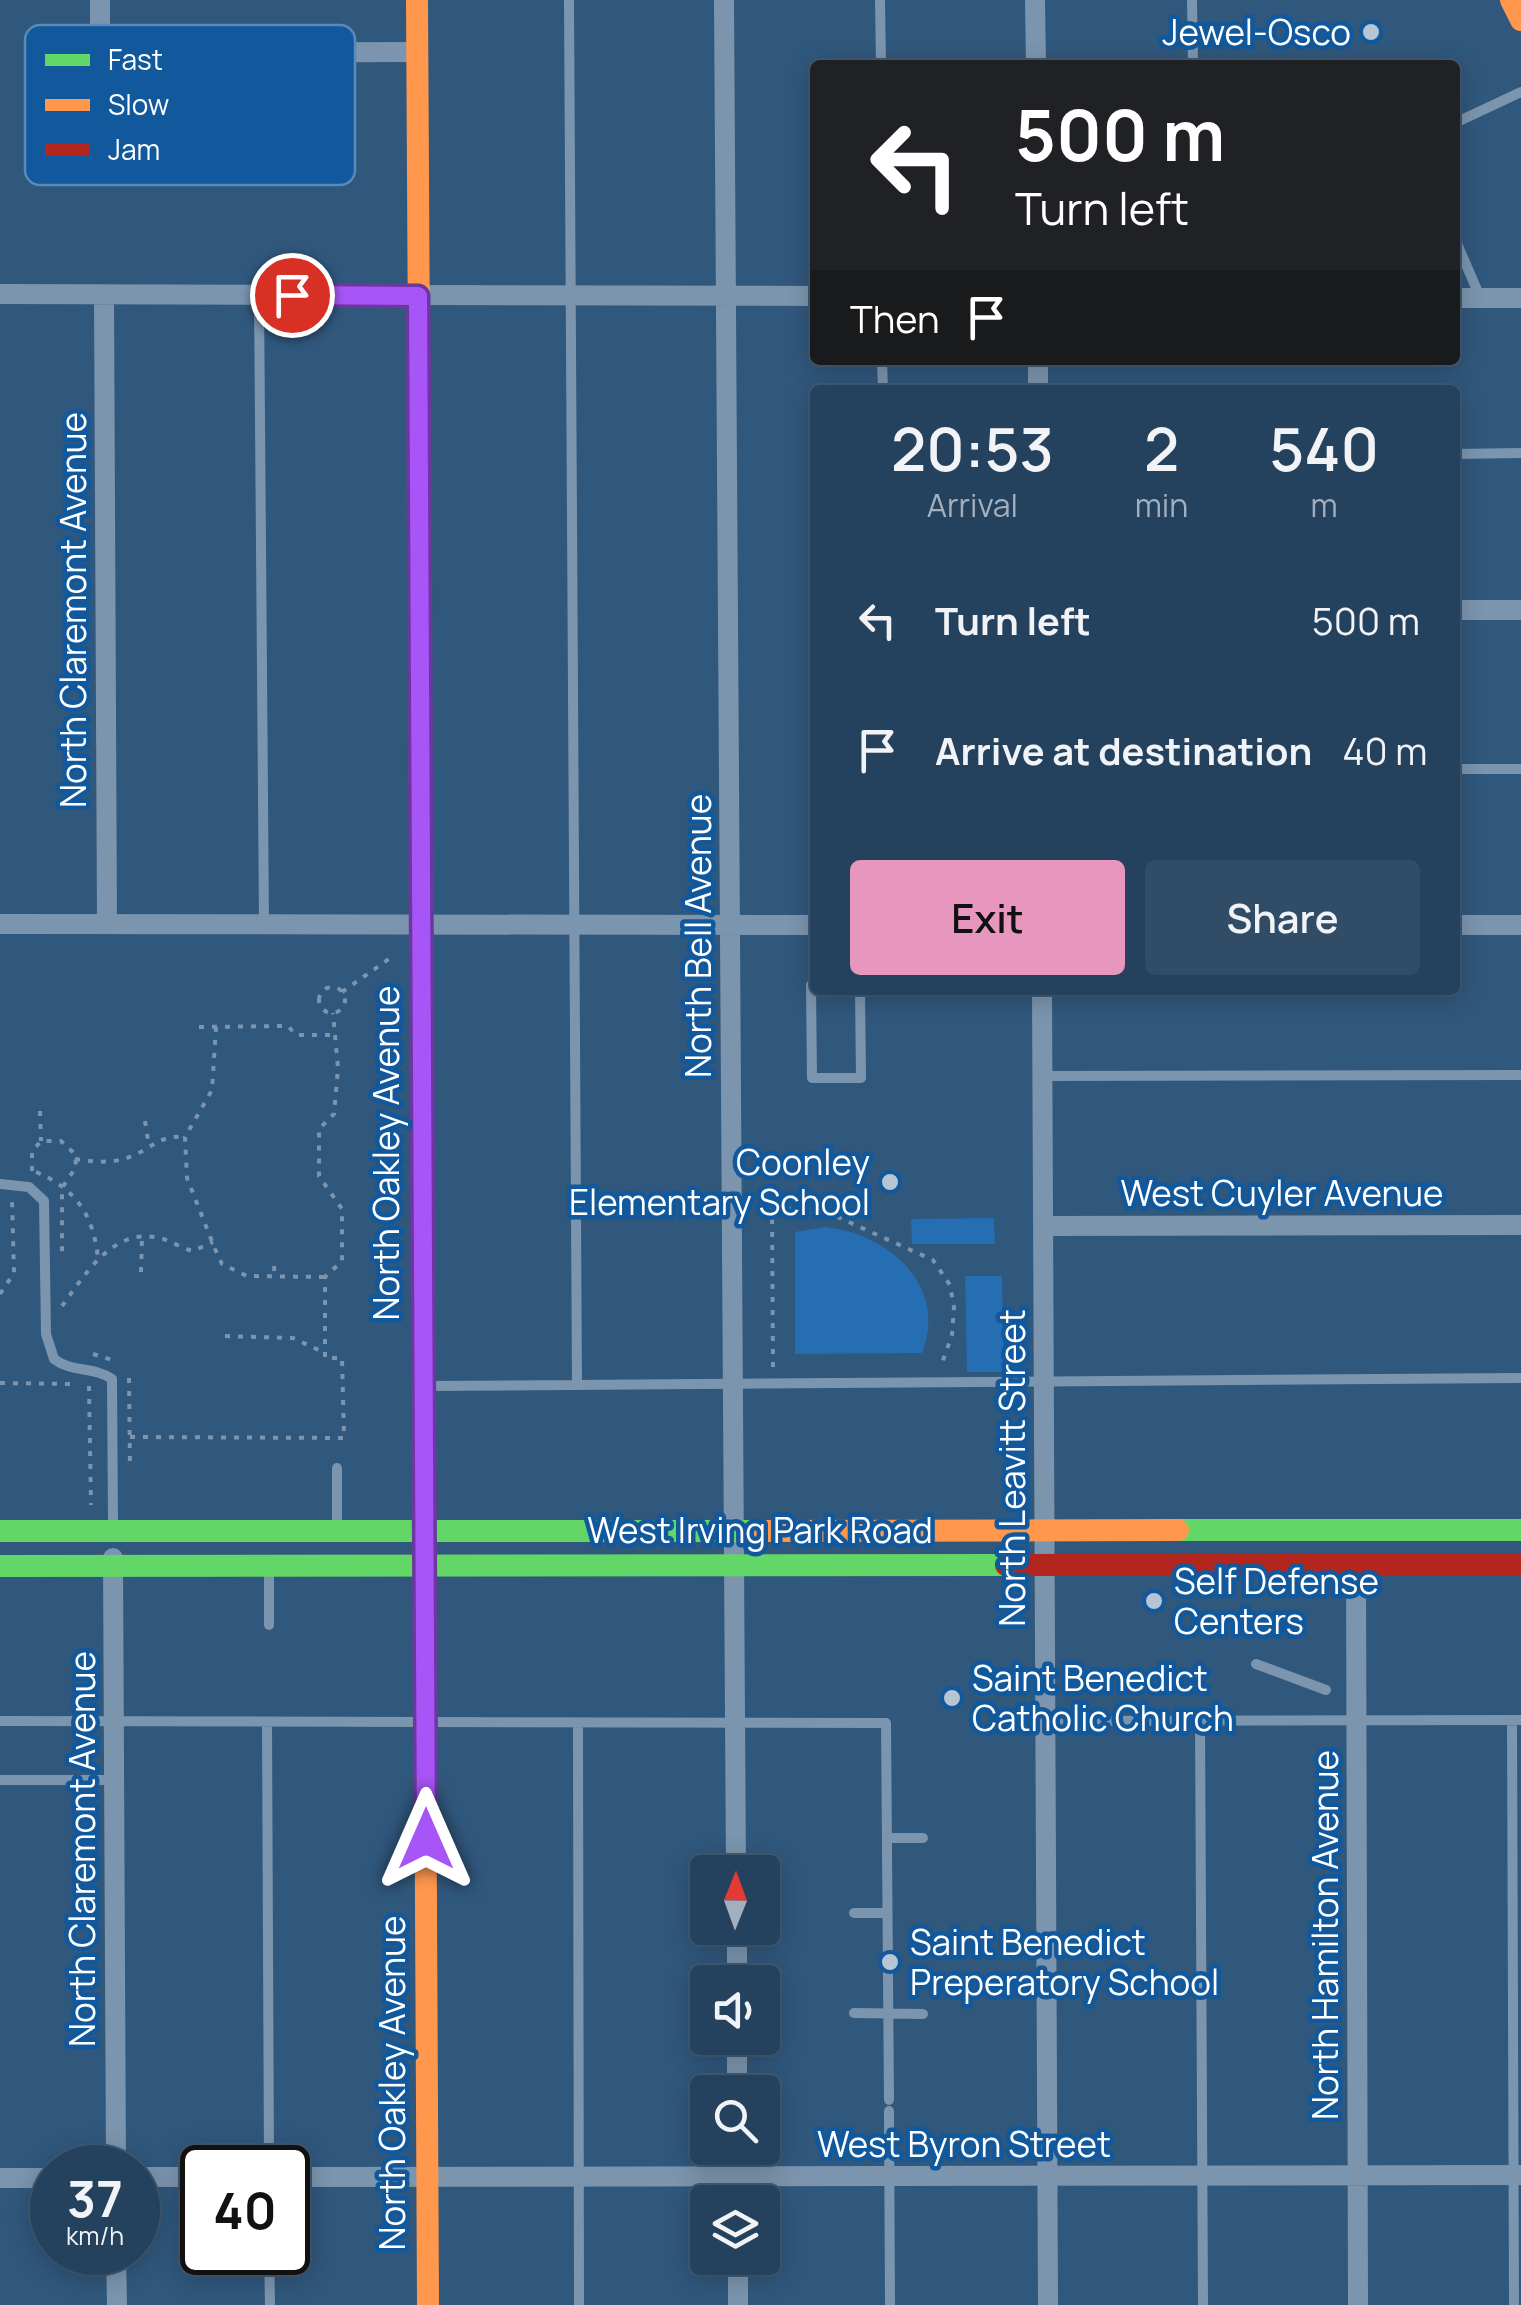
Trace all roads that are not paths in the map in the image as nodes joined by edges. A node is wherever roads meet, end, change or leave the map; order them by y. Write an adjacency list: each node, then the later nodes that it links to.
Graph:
1 (417, 0): 10 (main road, North Oakley Avenue)
2 (569, 0): 21 (lane)
3 (724, 0): 22 (street, North Bell Avenue)
4 (880, 0): 11 (lane)
5 (1035, 0): 12 (street)
6 (1192, 0): 13 (lane)
7 (1511, 0): 8 (main road)
8 (1521, 20)
9 (355, 52): 10 (street)
10 (418, 52): 20 (main road, North Oakley Avenue)
11 (881, 60)
12 (1036, 60)
13 (1193, 60)
14 (1521, 92): 15 (lane)
15 (1460, 121)
16 (1460, 250): 25 (lane)
17 (0, 294): 18 (street)
18 (104, 294): 19 (street); 34 (street, North Claremont Avenue)
19 (260, 295): 20 (street); 35 (lane)
20 (418, 296): 21 (street); 36 (main road, North Oakley Avenue)
21 (571, 296): 22 (street); 37 (lane)
22 (726, 296): 23 (street); 38 (street, North Bell Avenue)
23 (810, 296)
24 (1460, 298): 25 (street)
25 (1480, 298): 26 (street)
26 (1521, 298)
27 (1460, 454): 28 (lane)
28 (1521, 454)
29 (1460, 610): 30 (street)
30 (1521, 610)
31 (1460, 769): 32 (lane)
32 (1521, 769)
33 (0, 924): 34 (street)
34 (107, 924): 35 (street)
35 (264, 924): 36 (street)
36 (419, 924): 37 (street); 54 (main road, North Oakley Avenue)
37 (574, 924): 38 (street); 53 (lane)
38 (731, 924): 39 (street); 52 (street, North Bell Avenue)
39 (810, 925)
40 (1460, 925): 41 (street)
41 (1521, 925)
42 (815, 995): 43 (lane)
43 (860, 995)
44 (1042, 995): 46 (street, North Leavitt Street)
45 (1521, 1075): 46 (lane)
46 (1042, 1076): 48 (street, North Leavitt Street)
47 (0, 1184): 62 (lane)
48 (1043, 1226): 49 (street, West Cuyler Avenue); 51 (street, North Leavitt Street)
49 (1521, 1226)
50 (1521, 1378): 51 (lane)
51 (1044, 1382): 52 (lane); 59 (street, North Leavitt Street)
52 (734, 1384): 53 (lane); 58 (street, North Bell Avenue)
53 (577, 1385): 54 (lane)
54 (423, 1386): 57 (main road, North Oakley Avenue)
55 (336, 1468): 56 (lane)
56 (337, 1530): 57 (main road, West Irving Park Road); 62 (main road, West Irving Park Road); 68 (lane)
57 (424, 1530): 58 (main road, West Irving Park Road); 69 (main road, North Oakley Avenue)
58 (735, 1530): 59 (main road, West Irving Park Road); 70 (street, North Bell Avenue)
59 (1045, 1530): 60 (main road, West Irving Park Road); 71 (street, North Leavitt Street)
60 (1521, 1530)
61 (0, 1531): 62 (main road, West Irving Park Road)
62 (112, 1531): 66 (street, North Claremont Avenue)
63 (1521, 1564): 64 (main road, West Irving Park Road)
64 (1356, 1565): 71 (main road, West Irving Park Road); 76 (street, North Hamilton Avenue)
65 (0, 1566): 66 (main road, West Irving Park Road)
66 (112, 1566): 67 (main road, West Irving Park Road); 80 (street, North Claremont Avenue)
67 (269, 1566): 68 (main road, West Irving Park Road); 72 (lane)
68 (337, 1566): 69 (main road, West Irving Park Road)
69 (424, 1566): 70 (main road, West Irving Park Road); 82 (main road, North Oakley Avenue)
70 (736, 1566): 71 (main road, West Irving Park Road); 84 (street, North Bell Avenue)
71 (1045, 1566): 79 (street, North Leavitt Street)
72 (269, 1625)
73 (1256, 1664): 74 (lane)
74 (1326, 1690)
75 (1200, 1720): 76 (lane); 79 (lane); 102 (lane)
76 (1357, 1720): 77 (lane); 103 (street, North Hamilton Avenue)
77 (1516, 1720): 98 (lane)
78 (0, 1721): 80 (lane)
79 (1046, 1721): 101 (street, North Leavitt Street)
80 (114, 1722): 81 (lane); 86 (street, North Claremont Avenue)
81 (266, 1722): 82 (lane); 96 (lane)
82 (425, 1723): 83 (lane); 105 (main road, North Oakley Avenue)
83 (578, 1723): 84 (lane); 106 (lane)
84 (736, 1723): 87 (lane); 89 (street, North Bell Avenue)
85 (0, 1780): 86 (lane)
86 (114, 1780): 95 (street, North Claremont Avenue)
87 (887, 1838): 88 (lane); 91 (lane)
88 (923, 1838)
89 (736, 1855)
90 (854, 1912): 91 (lane)
91 (888, 1913): 92 (lane)
92 (888, 2013): 93 (lane); 94 (lane); 100 (lane)
93 (854, 2014)
94 (923, 2014)
95 (116, 2145)
96 (269, 2145)
97 (737, 2165): 99 (street)
98 (1517, 2175): 103 (street, West Byron Street); 122 (lane)
99 (737, 2176): 100 (street, West Byron Street); 106 (street, West Byron Street); 109 (street)
100 (889, 2176): 101 (street, West Byron Street); 118 (lane)
101 (1047, 2176): 102 (street, West Byron Street); 119 (street, North Leavitt Street)
102 (1202, 2176): 103 (street, West Byron Street); 120 (lane)
103 (1358, 2176): 121 (street, North Hamilton Avenue)
104 (310, 2177): 105 (street, West Byron Street)
105 (427, 2177): 106 (street, West Byron Street); 115 (main road, North Oakley Avenue)
106 (578, 2177): 116 (lane)
107 (0, 2178): 108 (street)
108 (30, 2178)
109 (737, 2185)
110 (116, 2275): 113 (street)
111 (270, 2275): 114 (lane)
112 (738, 2275): 117 (street)
113 (116, 2305)
114 (270, 2305)
115 (428, 2305)
116 (579, 2305)
117 (738, 2305)
118 (890, 2305)
119 (1048, 2305)
120 (1202, 2305)
121 (1358, 2305)
122 (1514, 2305)

